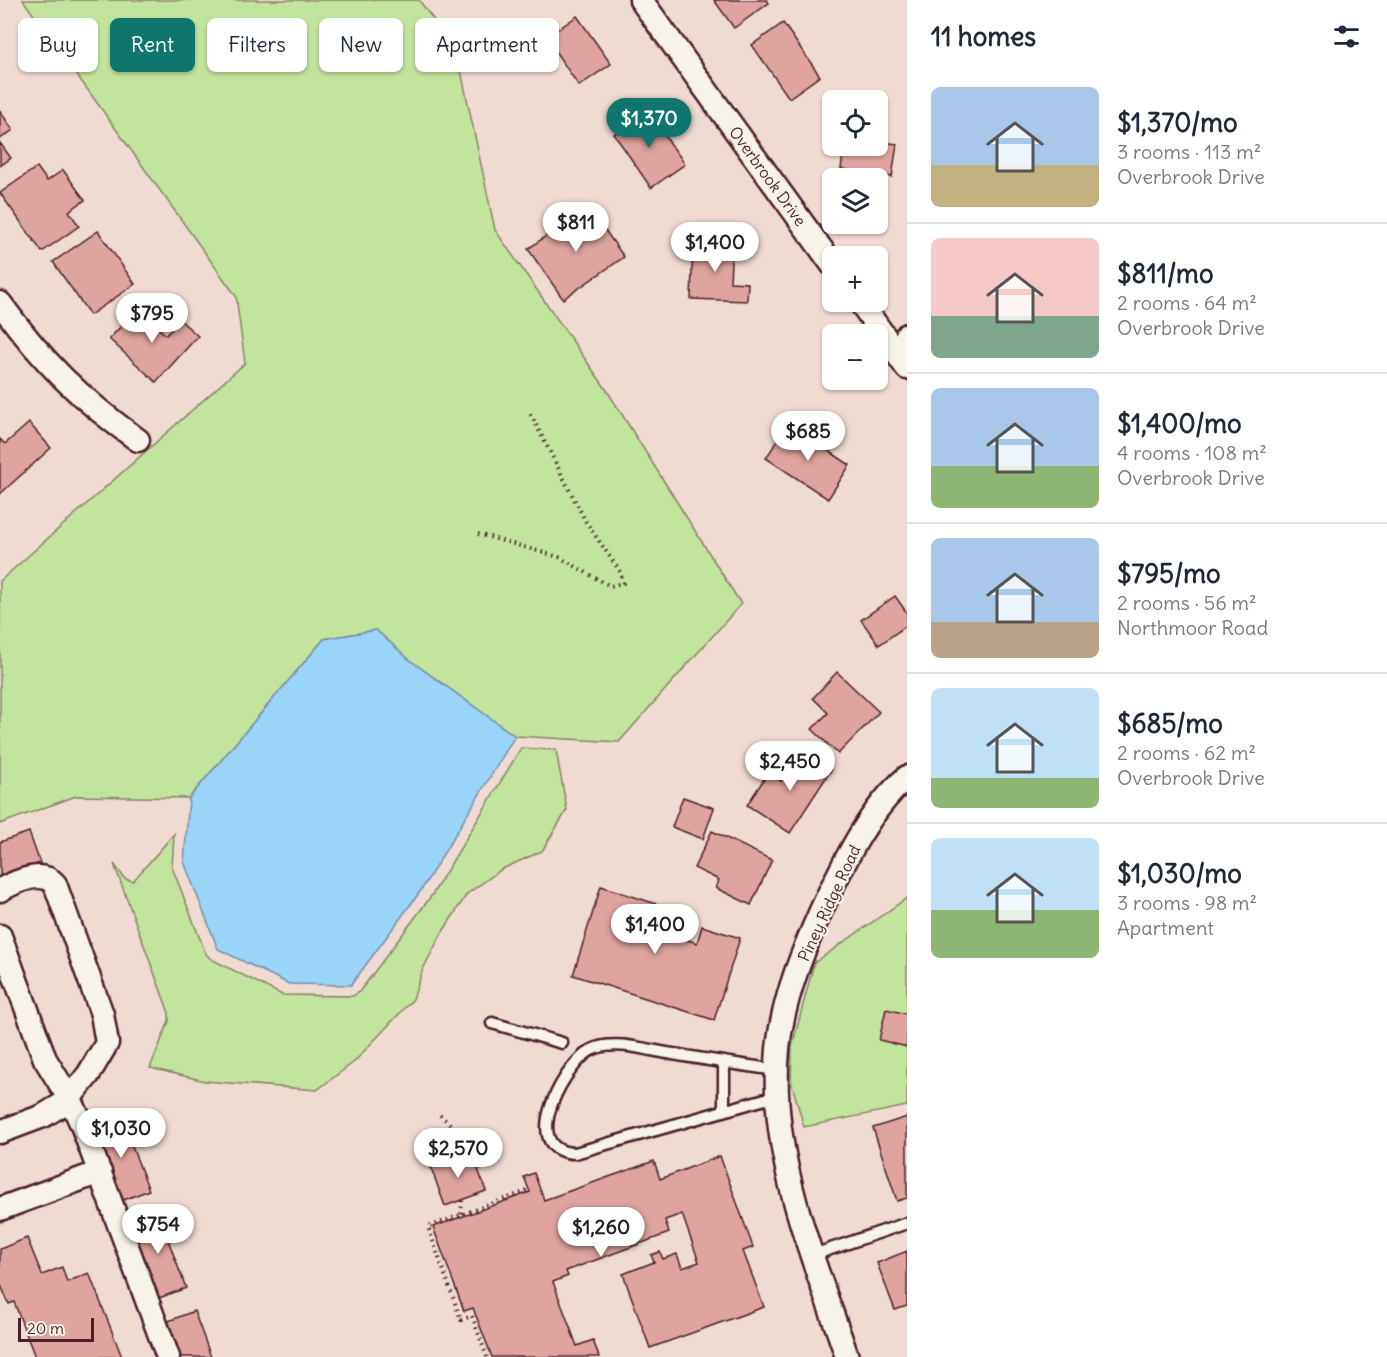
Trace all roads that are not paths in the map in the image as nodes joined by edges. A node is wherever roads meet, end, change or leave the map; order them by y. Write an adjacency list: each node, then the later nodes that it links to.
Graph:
1 (641, 0): 2 (street, Overbrook Drive)
2 (822, 250)
3 (0, 303): 7 (street)
4 (867, 312): 6 (street)
5 (907, 335): 6 (street)
6 (904, 364)
7 (138, 441)
8 (907, 777): 14 (street, Piney Ridge Road)
9 (0, 890): 16 (street)
10 (0, 936): 16 (street)
11 (492, 1023): 12 (lane)
12 (562, 1043)
13 (724, 1062): 14 (lane); 17 (lane); 17 (lane)
14 (777, 1070): 15 (street, Piney Ridge Road)
15 (776, 1096): 17 (lane); 22 (street, Piney Ridge Road)
16 (69, 1099): 18 (street); 19 (street)
17 (724, 1111)
18 (0, 1132)
19 (100, 1172): 20 (street); 23 (street)
20 (0, 1209)
21 (907, 1223): 22 (lane)
22 (813, 1255): 24 (street, Piney Ridge Road)
23 (168, 1357)
24 (847, 1357)

